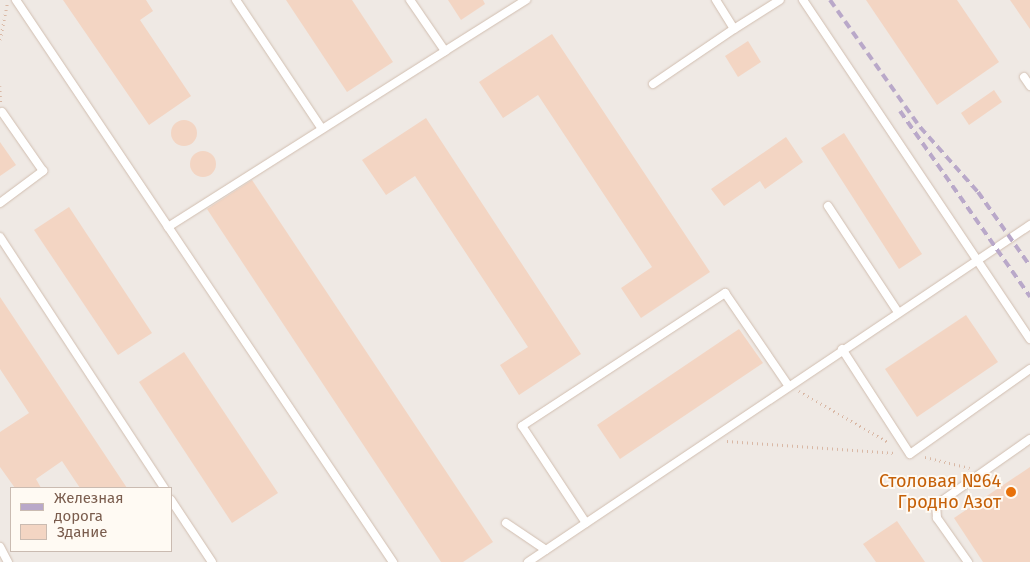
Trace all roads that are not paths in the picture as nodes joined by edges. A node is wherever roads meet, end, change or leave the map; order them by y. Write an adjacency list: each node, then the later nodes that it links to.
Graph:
1 (16, 0): 18 (lane)
2 (236, 0): 14 (lane)
3 (410, 0): 9 (lane)
4 (526, 0): 9 (lane)
5 (716, 0): 8 (lane)
6 (780, 0): 8 (lane)
7 (803, 0): 20 (lane)
8 (734, 29): 11 (lane)
9 (445, 51): 14 (lane)
10 (1024, 76): 12 (lane)
11 (653, 84)
12 (1030, 86)
13 (2, 112): 15 (lane)
14 (322, 129): 18 (lane)
15 (0, 203)
16 (828, 206): 21 (lane)
17 (1030, 225): 20 (lane)
18 (168, 226): 35 (lane)
19 (0, 237): 27 (lane)
20 (976, 261): 21 (lane); 22 (lane)
21 (898, 312): 23 (lane)
22 (1030, 339)
23 (842, 349): 24 (lane); 25 (lane)
24 (1030, 369)
25 (788, 385): 30 (lane); 30 (lane)
26 (1030, 439): 37 (lane)
27 (163, 487)
28 (172, 502): 34 (lane)
29 (506, 523): 32 (lane)
30 (586, 523): 32 (lane)
31 (0, 547): 33 (lane)
32 (546, 550): 36 (lane)
33 (8, 562)
34 (211, 562)
35 (393, 562)
36 (528, 562)
37 (968, 562)

